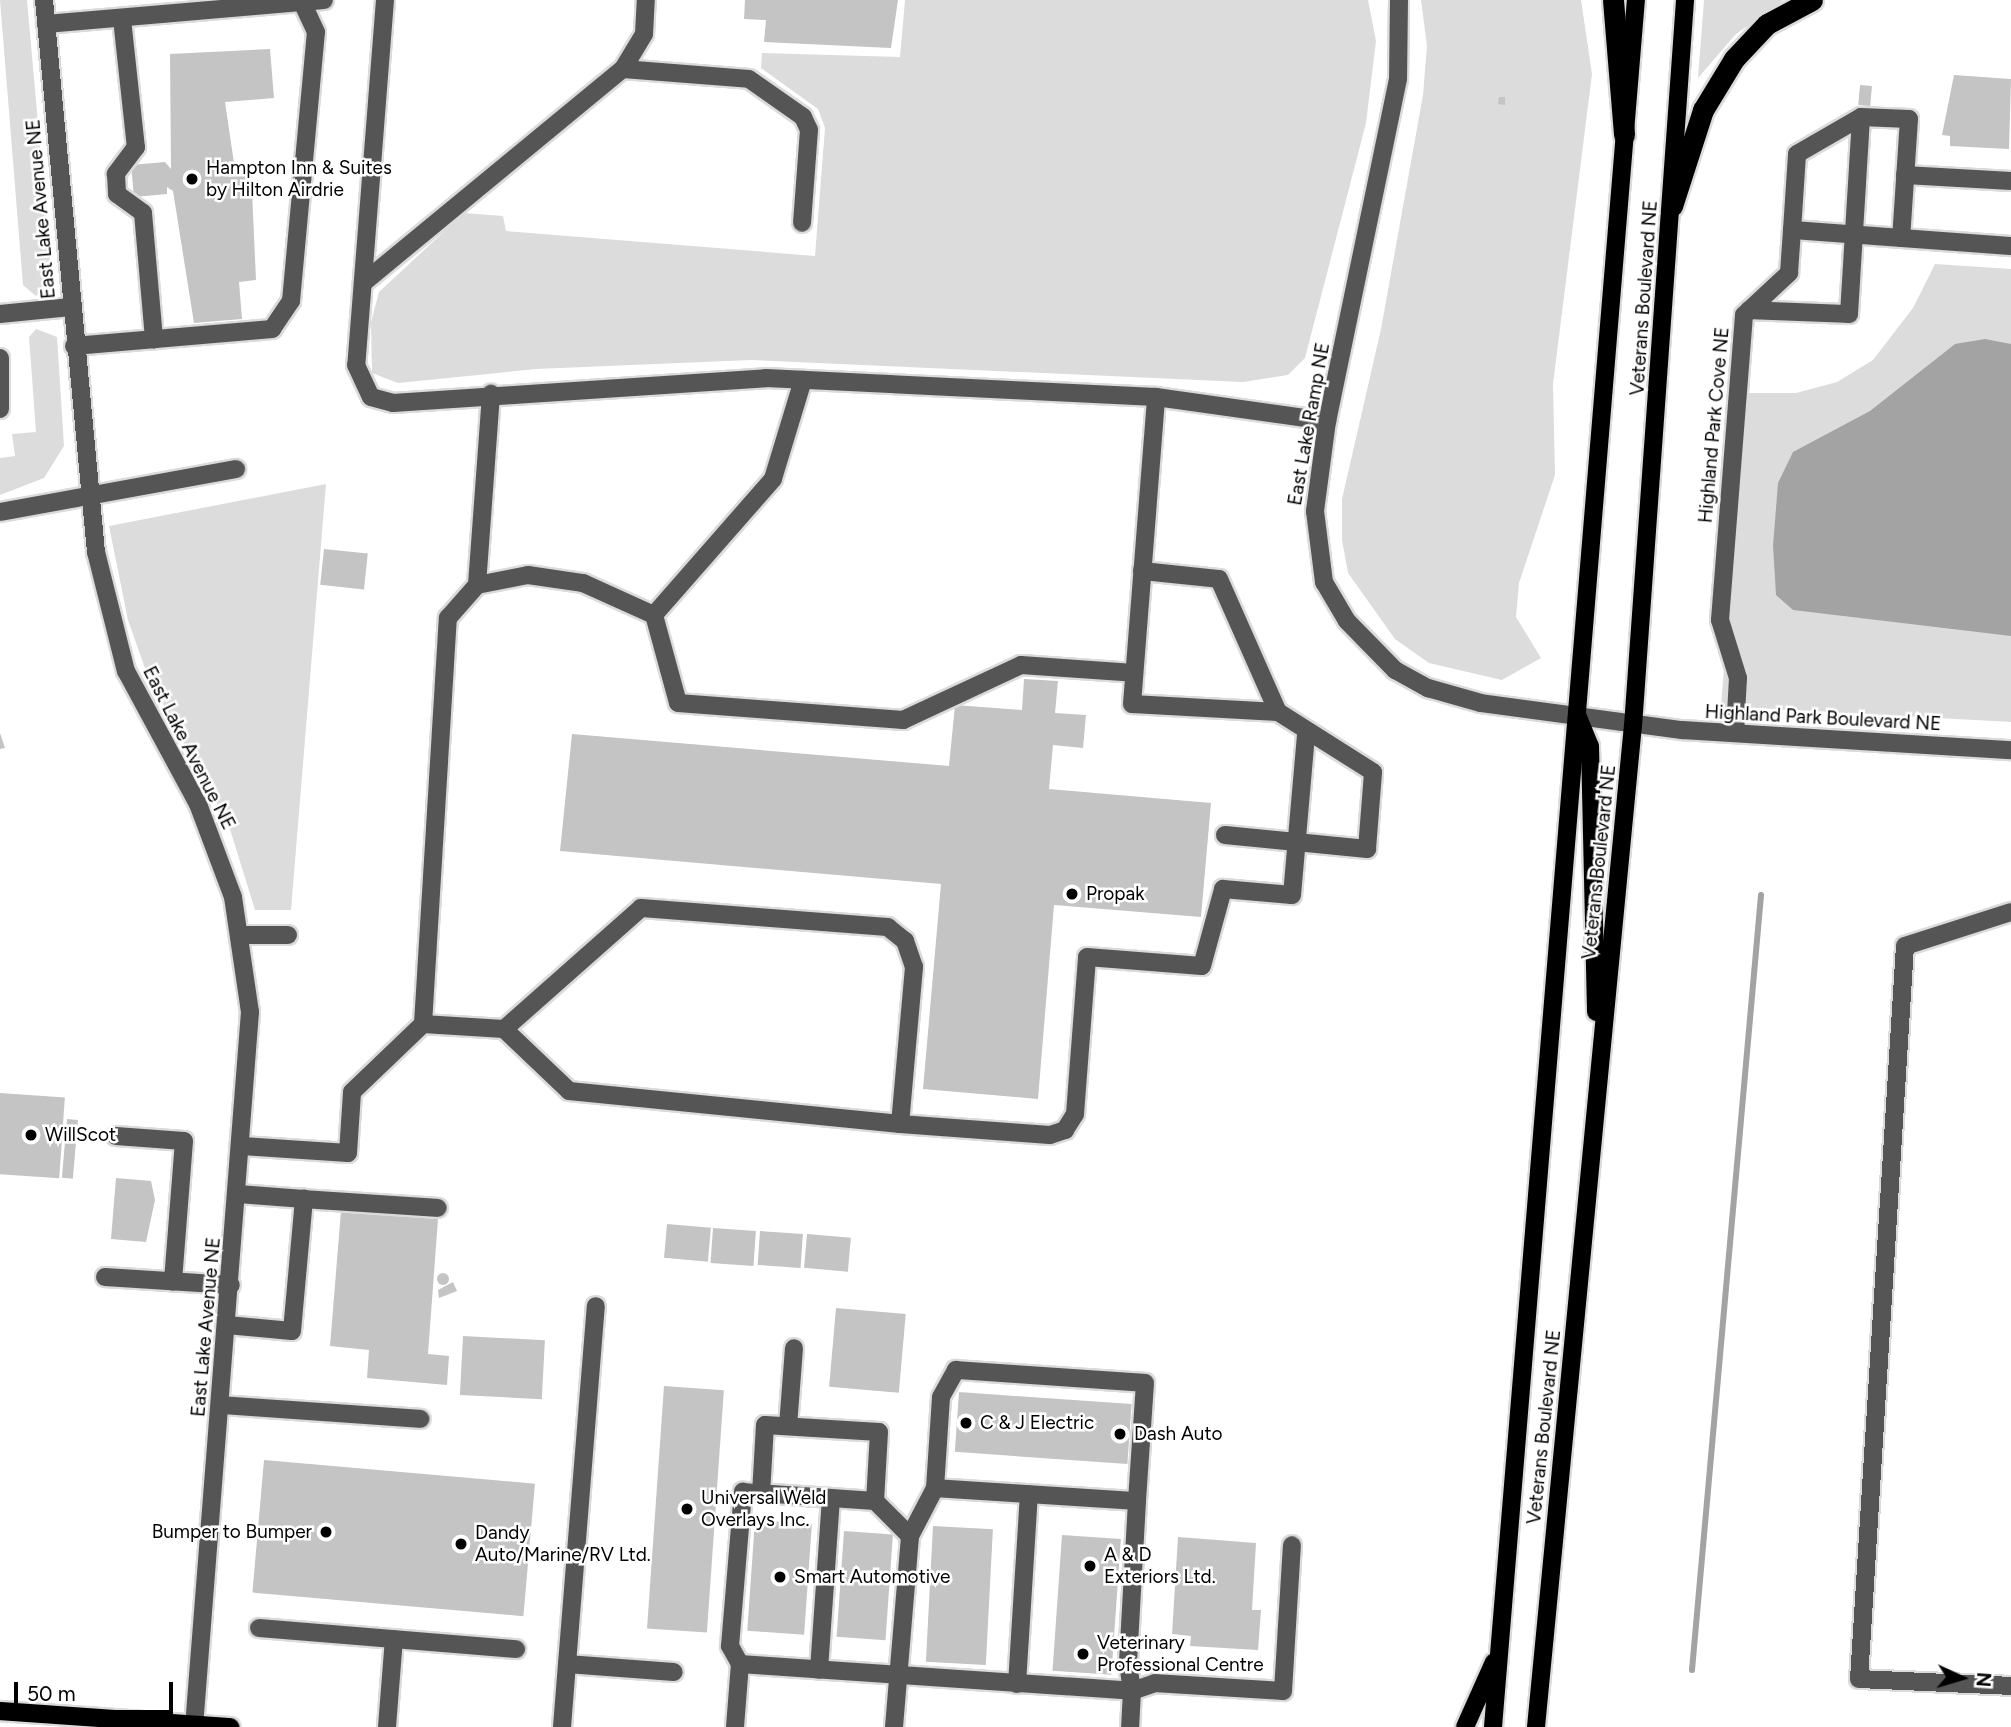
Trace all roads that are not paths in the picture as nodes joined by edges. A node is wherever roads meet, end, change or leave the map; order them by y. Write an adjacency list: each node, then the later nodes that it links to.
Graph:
1 (44, 0): 12 (street, East Lake Avenue NE)
2 (324, 0): 10 (street)
3 (385, 0): 25 (street)
4 (646, 0): 13 (street)
5 (1399, 0): 37 (street, East Lake Ramp NE)
6 (1614, 0): 15 (highway)
7 (1636, 0): 15 (main road, Veterans Boulevard NE)
8 (1685, 0): 18 (main road, Veterans Boulevard NE)
9 (1812, 0): 18 (highway)
10 (302, 2): 11 (street); 30 (street)
11 (122, 19): 12 (street); 30 (street)
12 (46, 24): 26 (street, East Lake Avenue NE)
13 (623, 69): 19 (street); 25 (street)
14 (1861, 117): 16 (street); 20 (street); 21 (street)
15 (1624, 135): 46 (main road, Veterans Boulevard NE)
16 (1905, 175): 17 (street); 22 (street)
17 (2011, 181)
18 (1672, 206): 47 (main road, Veterans Boulevard NE)
19 (802, 223)
20 (1792, 230): 21 (street); 24 (street)
21 (1854, 235): 22 (street); 28 (street)
22 (1901, 238): 23 (street)
23 (2011, 246)
24 (1789, 274): 27 (street, Highland Park Cove NE); 28 (street)
25 (363, 282): 34 (street)
26 (71, 307): 29 (street); 31 (street, East Lake Avenue NE)
27 (1749, 310): 28 (street); 48 (street, Highland Park Cove NE)
28 (1787, 312)
29 (0, 314)
30 (153, 340): 31 (street)
31 (74, 346): 39 (street, East Lake Avenue NE)
32 (0, 358): 36 (street)
33 (803, 380): 34 (street); 35 (street); 43 (street)
34 (491, 394): 42 (street)
35 (1156, 397): 37 (street); 41 (street)
36 (0, 409)
37 (1327, 421): 46 (street, East Lake Ramp NE)
38 (236, 469): 39 (street)
39 (87, 493): 40 (street); 54 (street, East Lake Avenue NE)
40 (0, 512)
41 (1142, 571): 44 (street); 45 (street)
42 (477, 585): 43 (street); 56 (street)
43 (654, 615): 44 (street)
44 (1134, 673): 45 (street)
45 (1278, 712): 49 (street)
46 (1577, 714): 47 (street, East Lake Ramp NE); 58 (main road); 85 (main road, Veterans Boulevard NE)
47 (1633, 726): 48 (street, Highland Park Boulevard NE); 58 (main road, Veterans Boulevard NE)
48 (1735, 733): 50 (street, Highland Park Boulevard NE)
49 (1306, 734): 52 (street); 52 (street)
50 (2011, 750)
51 (1226, 835): 52 (street)
52 (1296, 841): 59 (street)
53 (2011, 912): 92 (street)
54 (242, 935): 55 (street); 61 (street, East Lake Avenue NE)
55 (288, 935)
56 (424, 1024): 57 (street); 61 (street)
57 (504, 1029): 59 (street); 59 (street)
58 (1598, 1090): 94 (main road, Veterans Boulevard NE)
59 (900, 1124)
60 (116, 1136): 66 (street)
61 (242, 1146): 62 (street, East Lake Avenue NE)
62 (238, 1194): 63 (street); 67 (street, East Lake Avenue NE)
63 (304, 1199): 64 (street); 69 (street)
64 (438, 1208)
65 (105, 1277): 66 (street)
66 (173, 1282): 67 (street)
67 (230, 1285): 69 (street, East Lake Avenue NE)
68 (596, 1306): 86 (street)
69 (228, 1325): 71 (street, East Lake Avenue NE)
70 (794, 1348): 73 (street)
71 (221, 1405): 72 (street); 97 (street, East Lake Avenue NE)
72 (421, 1419)
73 (788, 1426): 75 (street); 78 (street)
74 (935, 1488): 76 (street); 79 (street); 80 (street)
75 (761, 1494): 77 (street); 87 (street)
76 (1029, 1494): 79 (street); 91 (street)
77 (831, 1498): 78 (street); 88 (street)
78 (875, 1501): 80 (street)
79 (1137, 1501): 93 (street)
80 (910, 1536): 90 (street)
81 (1292, 1545): 93 (street)
82 (258, 1628): 83 (street)
83 (394, 1639): 84 (street); 99 (street)
84 (516, 1649)
85 (1499, 1649): 104 (main road); 105 (main road, Veterans Boulevard NE)
86 (567, 1664): 89 (street); 100 (street)
87 (740, 1664): 88 (street); 101 (street)
88 (819, 1670): 90 (street)
89 (674, 1672)
90 (898, 1676): 91 (street); 102 (street)
91 (1017, 1685): 93 (street)
92 (2011, 1686)
93 (1132, 1690): 103 (street)
94 (1538, 1700): 106 (main road, Veterans Boulevard NE); 107 (main road)
95 (0, 1711): 96 (main road)
96 (42, 1720): 97 (main road)
97 (194, 1726): 98 (main road)
98 (230, 1727)
99 (387, 1727)
100 (562, 1727)
101 (735, 1727)
102 (894, 1727)
103 (1130, 1727)
104 (1465, 1727)
105 (1493, 1727)
106 (1536, 1727)
107 (1549, 1727)

